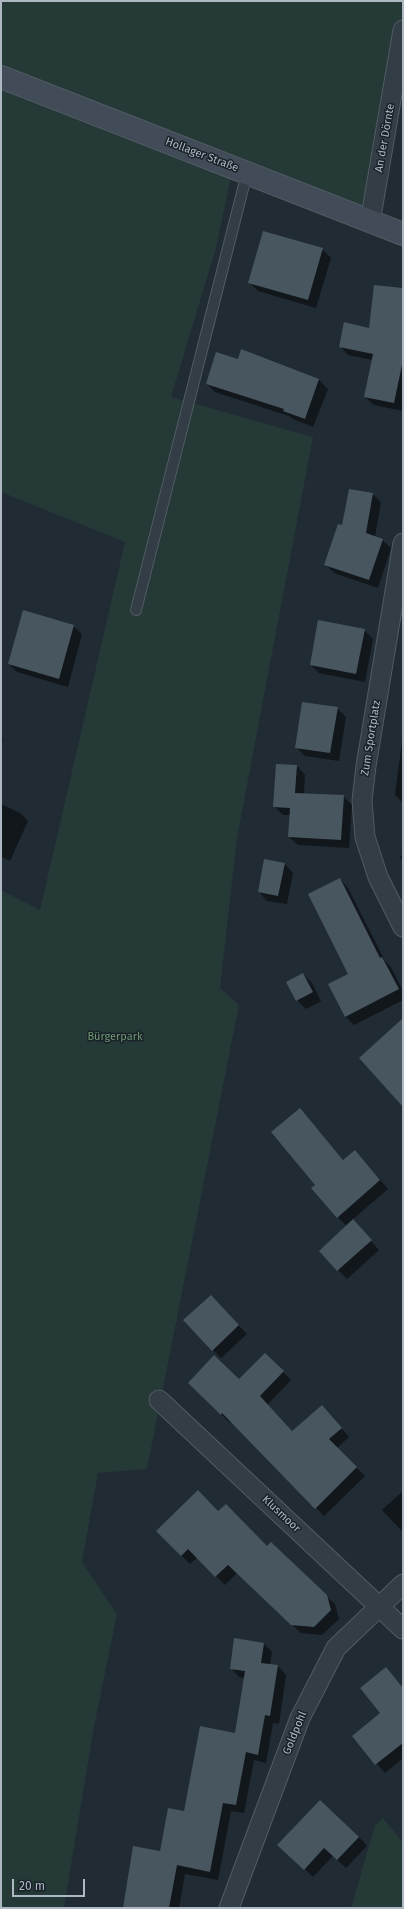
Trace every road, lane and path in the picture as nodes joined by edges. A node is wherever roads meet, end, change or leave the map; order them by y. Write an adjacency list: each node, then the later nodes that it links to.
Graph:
1 (403, 30): 4 (street, An der Dörnte)
2 (1, 77): 3 (street, Hollager Straße)
3 (247, 173): 4 (street, Hollager Straße); 7 (lane)
4 (370, 222): 5 (street, Hollager Straße)
5 (403, 234)
6 (403, 543): 8 (street, Zum Sportplatz)
7 (136, 610)
8 (403, 926)
9 (159, 1400): 11 (street, Klusmoor)
10 (403, 1584): 11 (street, Goldpohl)
11 (379, 1605): 12 (street, Klusmoor); 13 (street, Goldpohl)
12 (403, 1629)
13 (229, 1908)

